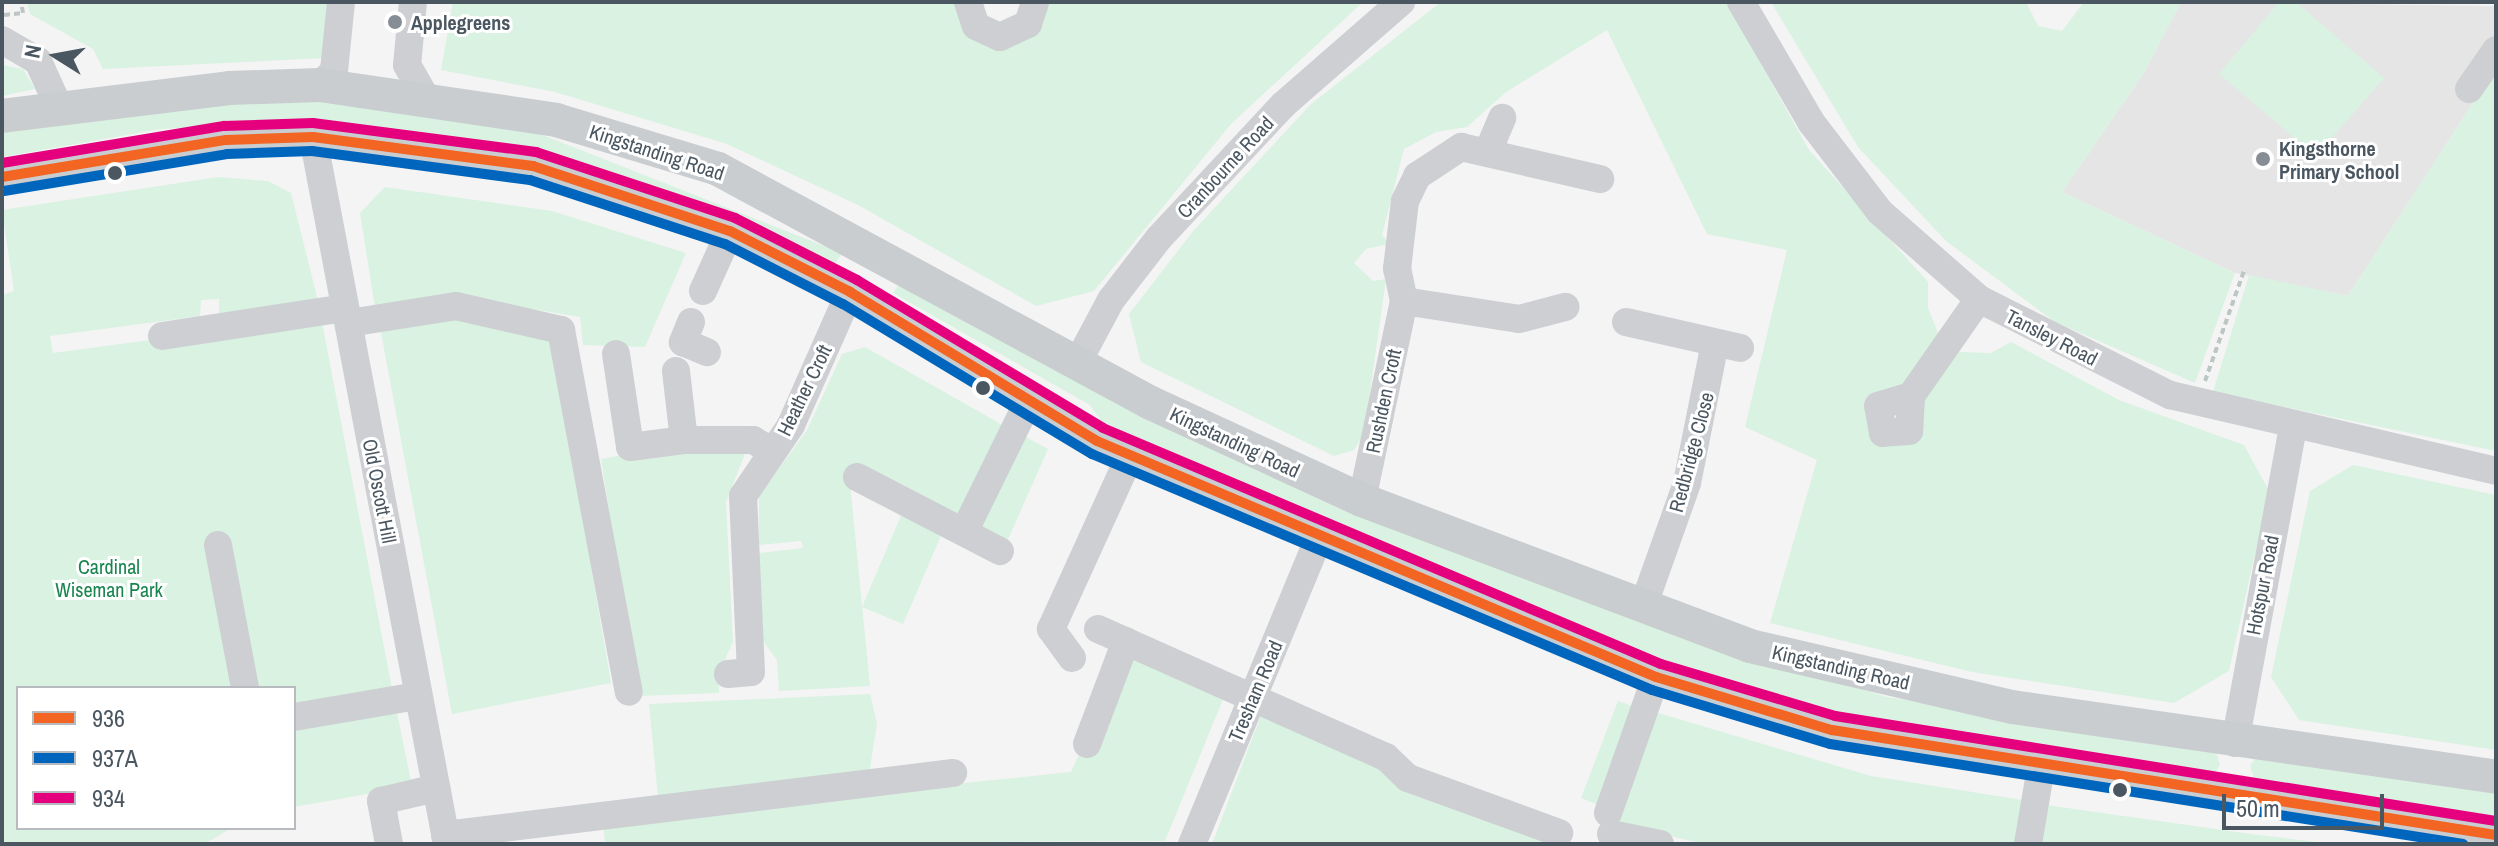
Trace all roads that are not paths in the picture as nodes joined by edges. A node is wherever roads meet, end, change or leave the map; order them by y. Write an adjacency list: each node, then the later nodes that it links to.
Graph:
1 (341, 2): 9 (street)
2 (413, 2): 11 (street)
3 (968, 2): 4 (street)
4 (1035, 2)
5 (1401, 2): 32 (street, Cranbourne Road)
6 (1741, 2): 23 (street, Tansley Road)
7 (2, 40): 12 (street)
8 (2496, 50): 10 (street)
9 (320, 85): 11 (main road, Kingstanding Road); 12 (main road, Kingstanding Road)
10 (2469, 89)
11 (424, 95): 20 (main road, Kingstanding Road)
12 (58, 105): 13 (main road, Kingstanding Road)
13 (2, 116)
14 (1502, 118): 16 (street)
15 (313, 137): 17 (main road); 19 (main road); 26 (street, Old Oscott Hill)
16 (1489, 149): 18 (street, Rushden Croft); 24 (street, Rushden Croft)
17 (2, 177)
18 (1600, 179)
19 (730, 231): 21 (street); 22 (main road)
20 (874, 248): 22 (main road); 32 (main road, Kingstanding Road)
21 (703, 291)
22 (850, 292): 35 (main road); 38 (street, Heather Croft)
23 (1979, 299): 34 (street); 36 (street, Tansley Road)
24 (1404, 301): 25 (street); 42 (street, Rushden Croft)
25 (1565, 307)
26 (347, 315): 29 (street); 54 (street); 55 (street, Old Oscott Hill)
27 (691, 322): 30 (street)
28 (1626, 322): 47 (street, Redbridge Close)
29 (162, 336)
30 (707, 352)
31 (616, 354): 37 (street)
32 (1080, 358): 42 (main road, Kingstanding Road)
33 (676, 371): 37 (street)
34 (1911, 396)
35 (1029, 400): 39 (main road); 43 (street)
36 (2293, 427): 40 (street, Tansley Road); 58 (street, Hotspur Road)
37 (684, 440): 38 (street)
38 (771, 451): 51 (street, Heather Croft)
39 (1130, 456): 44 (main road); 50 (street)
40 (2496, 471)
41 (857, 477): 43 (street)
42 (1362, 500): 47 (main road, Kingstanding Road)
43 (965, 530): 46 (street)
44 (1319, 538): 52 (main road); 56 (street, Tresham Road)
45 (218, 545): 53 (street)
46 (1000, 551)
47 (1644, 604): 58 (main road, Kingstanding Road)
48 (1098, 629): 49 (street)
49 (1126, 641): 56 (street); 59 (street)
50 (1072, 658)
51 (750, 672)
52 (1656, 677): 60 (main road); 70 (street)
53 (245, 686)
54 (629, 692)
55 (417, 696): 57 (street); 63 (street, Old Oscott Hill)
56 (1252, 698): 65 (street); 69 (street, Tresham Road)
57 (296, 717)
58 (2235, 743): 62 (main road, Kingstanding Road); 64 (main road)
59 (1087, 744)
60 (2041, 767): 64 (main road); 71 (street)
61 (953, 773): 67 (street)
62 (2496, 777)
63 (436, 788): 67 (street, Old Oscott Hill); 68 (street)
64 (2223, 796): 66 (main road)
65 (1559, 833)
66 (2496, 835)
67 (446, 840)
68 (389, 844)
69 (1192, 844)
70 (1660, 844)
71 (2028, 844)

